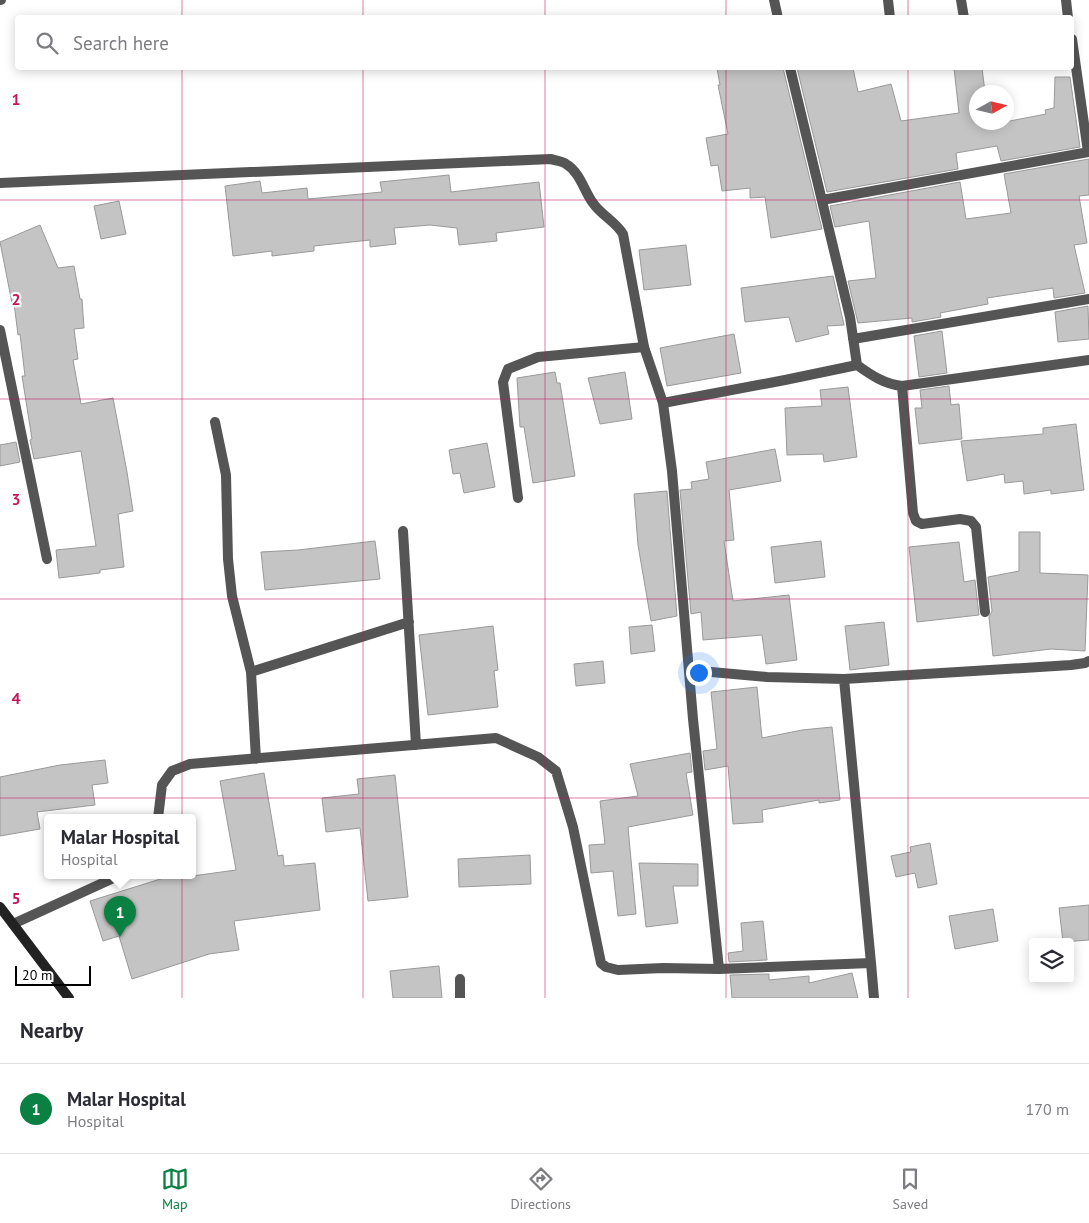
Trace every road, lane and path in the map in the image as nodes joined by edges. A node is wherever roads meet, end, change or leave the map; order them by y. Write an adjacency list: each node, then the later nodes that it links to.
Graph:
1 (774, 0): 5 (street)
2 (888, 0): 6 (street)
3 (961, 0): 7 (street)
4 (1066, 0): 8 (street)
5 (777, 15)
6 (890, 15)
7 (964, 15)
8 (1068, 15)
9 (1074, 53): 11 (street)
10 (790, 70): 13 (street)
11 (1088, 152): 13 (street)
12 (0, 183): 17 (street)
13 (822, 200): 16 (street)
14 (1089, 299): 16 (street)
15 (0, 330): 25 (street)
16 (853, 339): 19 (street)
17 (644, 347): 21 (street); 23 (street)
18 (1089, 360): 20 (street)
19 (857, 365): 20 (street); 21 (street)
20 (902, 386): 26 (street)
21 (662, 403): 29 (street)
22 (215, 422): 30 (street)
23 (518, 498)
24 (403, 531): 27 (street)
25 (46, 559)
26 (985, 612)
27 (409, 622): 30 (street); 32 (street)
28 (1089, 661): 31 (street)
29 (688, 670): 31 (street); 39 (street)
30 (251, 672): 33 (street)
31 (844, 679): 38 (street)
32 (416, 745): 33 (street); 39 (street)
33 (256, 759): 34 (street)
34 (158, 814)
35 (111, 879): 37 (street)
36 (0, 907): 37 (street)
37 (12, 924): 41 (street)
38 (871, 963): 39 (street); 43 (street)
39 (719, 969)
40 (460, 979): 42 (street)
41 (69, 998)
42 (460, 998)
43 (874, 998)

